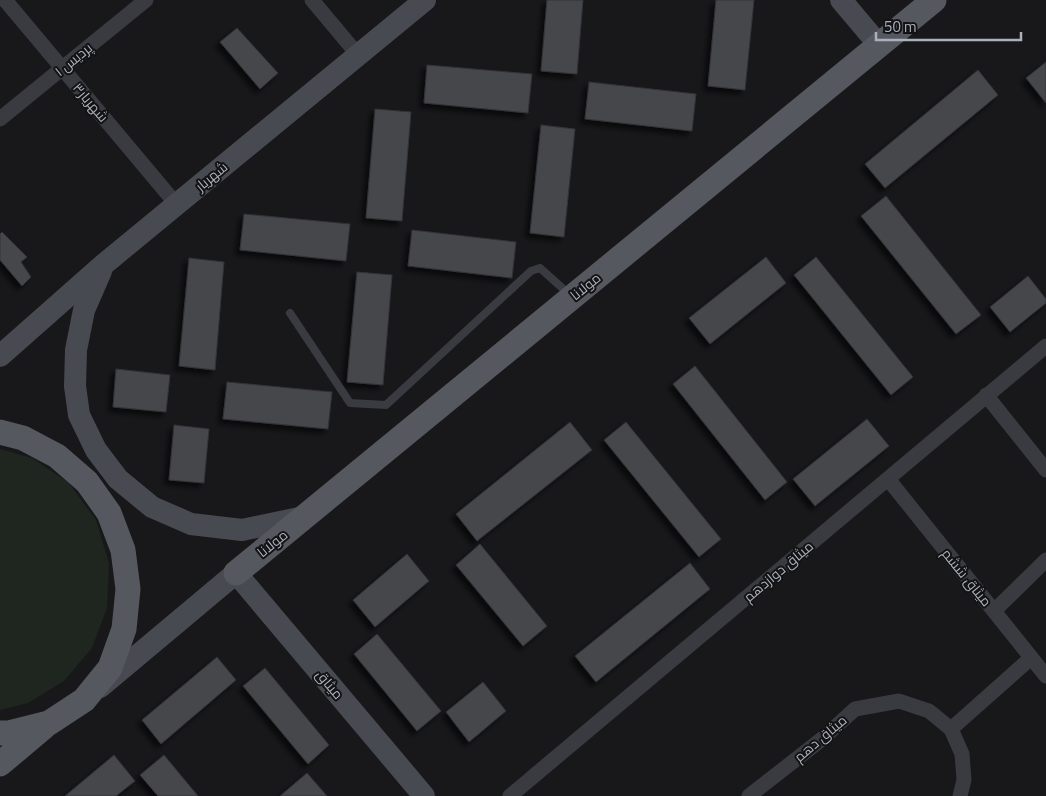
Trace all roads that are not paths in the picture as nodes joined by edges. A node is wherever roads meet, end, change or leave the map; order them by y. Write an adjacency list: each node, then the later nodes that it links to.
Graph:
1 (4, 0): 9 (street, شهریار۳)
2 (146, 0): 9 (street, پردیس ۱)
3 (312, 0): 8 (street)
4 (425, 0): 8 (main road, شهریار)
5 (841, 0): 7 (main road)
6 (934, 0): 7 (main road, مولانا)
7 (879, 45): 13 (main road, مولانا)
8 (358, 55): 11 (main road, شهریار)
9 (62, 68): 10 (street, پردیس ۱); 11 (street, شهریار۳)
10 (0, 119)
11 (177, 205): 12 (main road, شهریار)
12 (103, 265): 16 (main road, شهریار); 21 (main road)
13 (572, 297): 14 (lane); 21 (main road, مولانا)
14 (290, 313)
15 (1046, 346): 17 (street, میثاق دوازدهم)
16 (0, 356)
17 (986, 395): 19 (street); 20 (street, میثاق دوازدهم)
18 (0, 432): 27 (main road)
19 (1046, 470)
20 (888, 479): 24 (street, میثاق ششم); 33 (street, میثاق دوازدهم)
21 (304, 517): 23 (main road, مولانا)
22 (1046, 560): 24 (street)
23 (236, 573): 27 (main road); 32 (main road, میثاق)
24 (994, 611): 25 (street, میثاق ششم)
25 (1031, 658): 26 (street, میثاق ششم); 29 (street)
26 (1046, 676)
27 (84, 700): 28 (main road)
28 (49, 723): 30 (main road); 31 (main road)
29 (951, 730): 34 (street, میثاق دهم); 35 (street)
30 (0, 733)
31 (0, 764)
32 (424, 796)
33 (510, 796)
34 (749, 796)
35 (960, 796)

